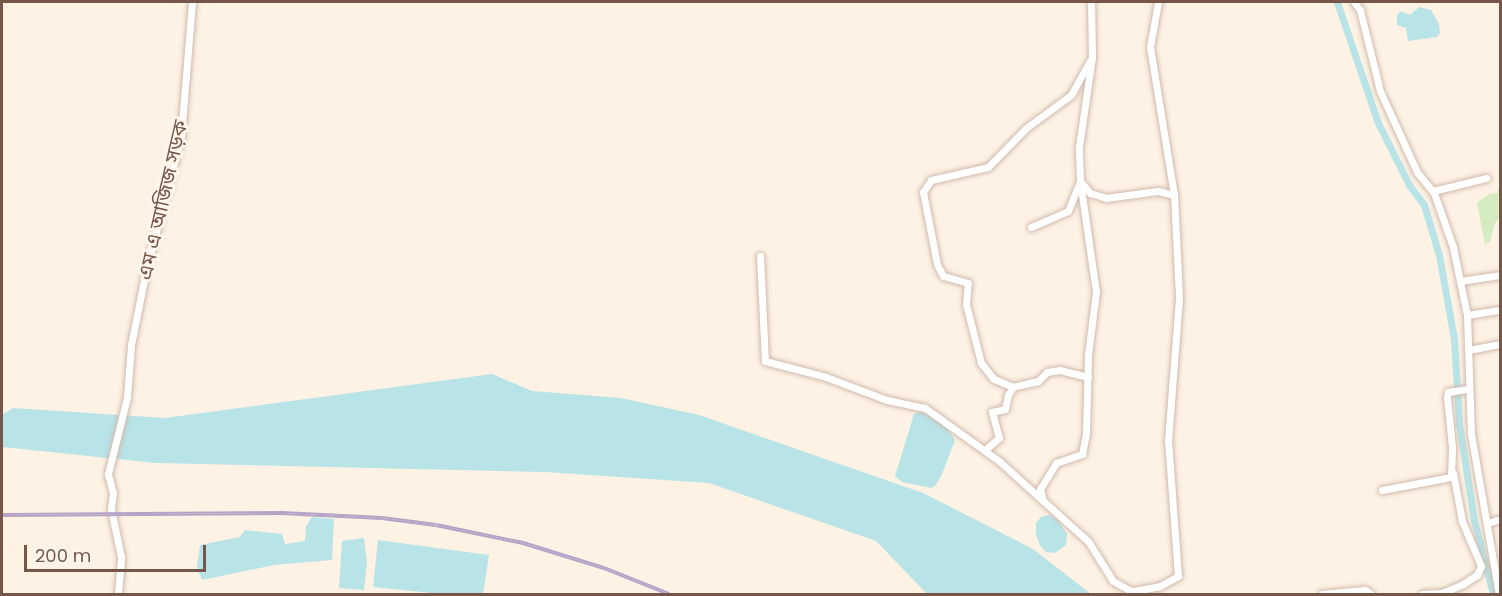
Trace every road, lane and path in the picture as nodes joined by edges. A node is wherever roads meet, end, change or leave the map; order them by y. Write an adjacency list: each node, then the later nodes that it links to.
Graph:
1 (192, 2): 28 (street, এম এ আজিজ সড়ক)
2 (1091, 2): 5 (street)
3 (1158, 2): 9 (street)
4 (1354, 2): 8 (street)
5 (1092, 57): 7 (street); 19 (street)
6 (1486, 178): 8 (street)
7 (1080, 181): 9 (street); 10 (street); 18 (street)
8 (1433, 191): 13 (street)
9 (1174, 195): 27 (street)
10 (1031, 227)
11 (760, 256): 21 (street)
12 (1500, 275): 13 (street)
13 (1460, 281): 15 (street)
14 (1500, 310): 15 (street)
15 (1467, 315): 17 (street)
16 (1500, 344): 17 (street)
17 (1469, 350): 20 (street)
18 (1088, 377): 19 (street); 24 (street)
19 (1013, 387): 21 (street)
20 (1467, 390): 22 (street); 26 (street)
21 (985, 450): 24 (street)
22 (1453, 473): 23 (street); 31 (street)
23 (1382, 490)
24 (1043, 501): 27 (street)
25 (1500, 519): 26 (street)
26 (1488, 523): 32 (street)
27 (1135, 593)
28 (118, 594)
29 (1322, 594): 30 (street)
30 (1371, 594)
31 (1422, 594)
32 (1499, 594)

